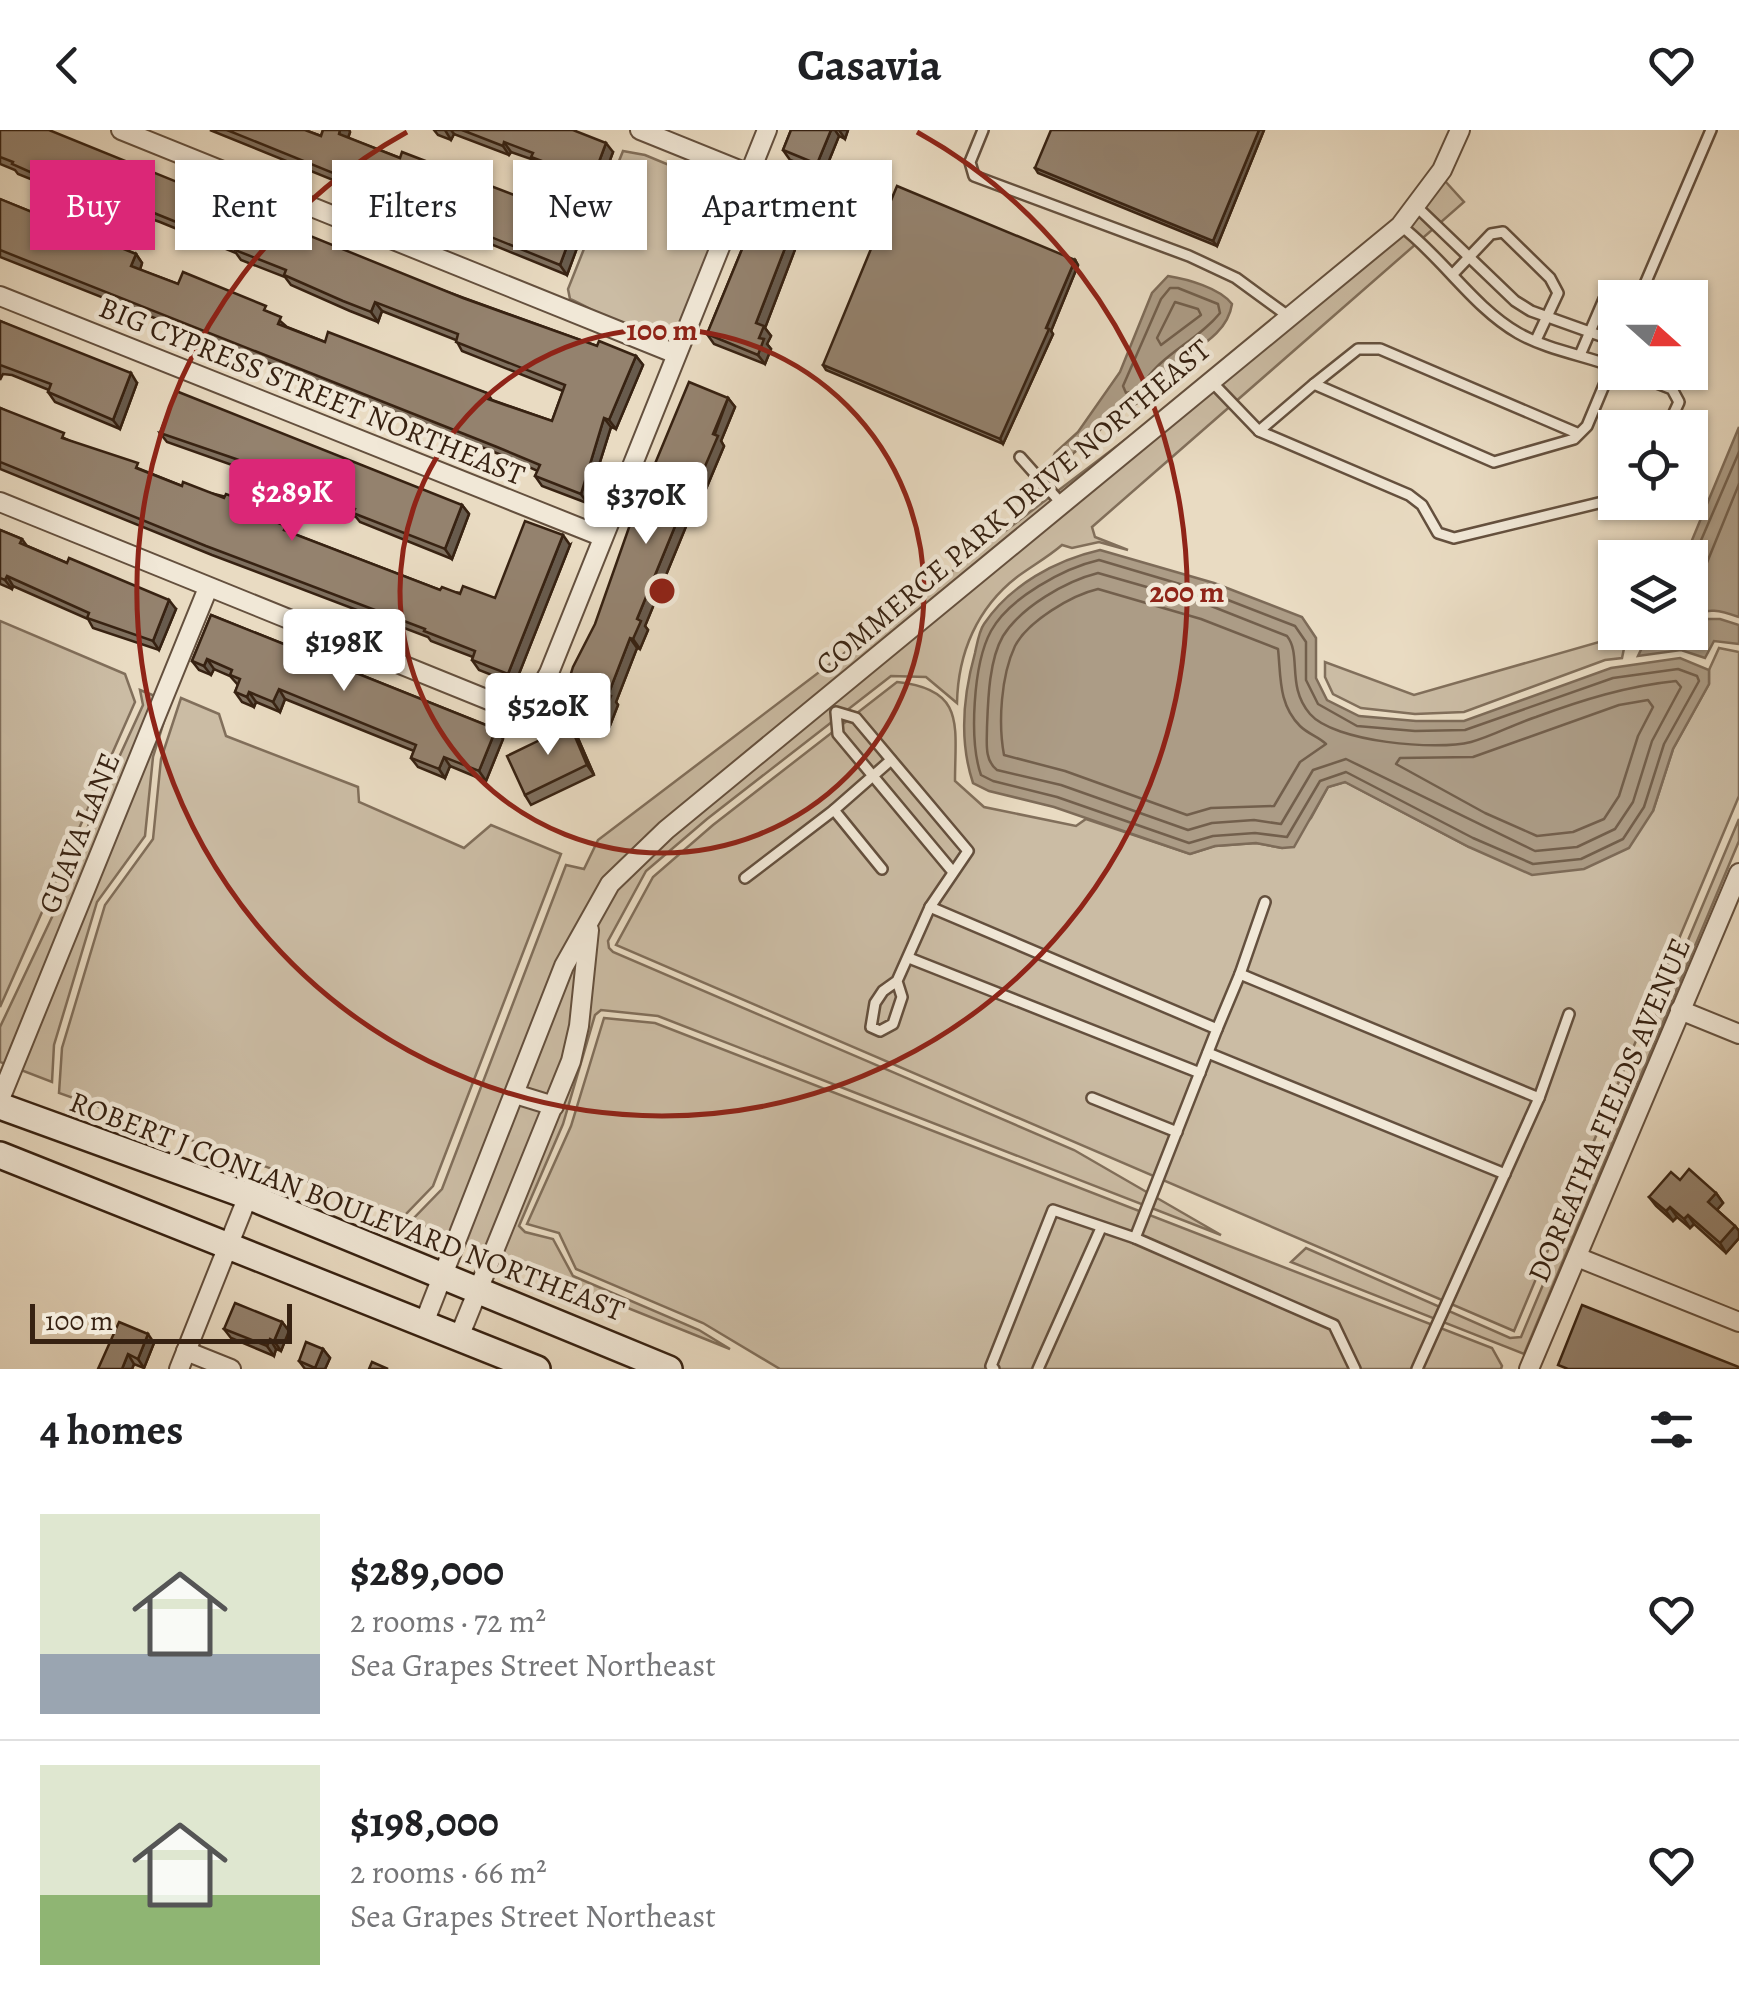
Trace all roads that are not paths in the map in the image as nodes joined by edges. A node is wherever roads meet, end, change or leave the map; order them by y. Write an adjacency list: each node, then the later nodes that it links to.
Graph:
1 (121, 130): 22 (street)
2 (640, 130): 7 (street)
3 (767, 130): 8 (street)
4 (983, 130): 17 (lane)
5 (1460, 130): 9 (street, COMMERCE PARK DRIVE NORTHEAST)
6 (1710, 130): 14 (lane)
7 (715, 160)
8 (755, 160)
9 (1417, 207): 10 (street, COMMERCE PARK DRIVE NORTHEAST); 12 (lane)
10 (1400, 226): 13 (lane); 17 (street, COMMERCE PARK DRIVE NORTHEAST)
11 (719, 250): 22 (street)
12 (1468, 258): 13 (lane); 18 (lane); 18 (lane)
13 (1453, 274): 21 (lane)
14 (1646, 280)
15 (0, 296): 34 (street, BIG CYPRESS STREET NORTHEAST)
16 (1598, 312): 19 (lane)
17 (1288, 316): 25 (street, COMMERCE PARK DRIVE NORTHEAST)
18 (1549, 318): 19 (lane); 21 (lane)
19 (1589, 332): 20 (lane); 23 (lane)
20 (1598, 335)
21 (1536, 340): 23 (lane)
22 (676, 354): 34 (street)
23 (1580, 354): 24 (lane)
24 (1598, 359)
25 (1210, 380): 28 (lane); 33 (street, COMMERCE PARK DRIVE NORTHEAST)
26 (1314, 384): 28 (lane); 29 (lane); 29 (lane)
27 (1603, 390): 29 (lane)
28 (1259, 431): 32 (lane)
29 (1578, 434)
30 (1020, 456): 33 (lane)
31 (0, 502): 35 (street)
32 (1598, 503)
33 (1061, 504): 36 (street, COMMERCE PARK DRIVE NORTHEAST)
34 (603, 537): 35 (street)
35 (208, 588): 63 (street, GUAVA LANE)
36 (830, 706): 37 (lane); 38 (lane); 50 (street, COMMERCE PARK DRIVE NORTHEAST)
37 (890, 760): 38 (lane); 39 (lane)
38 (872, 775): 40 (lane); 41 (lane)
39 (913, 788): 40 (lane); 42 (lane)
40 (897, 802): 43 (lane)
41 (834, 810): 44 (lane); 47 (lane)
42 (949, 832): 43 (lane); 45 (lane)
43 (932, 846): 45 (lane)
44 (882, 870)
45 (954, 872): 49 (lane)
46 (1739, 873): 54 (street, DOREATHA FIELDS AVENUE)
47 (745, 878)
48 (1265, 902): 52 (lane)
49 (930, 907): 51 (lane); 56 (lane)
50 (591, 920): 60 (street, COMMERCE PARK DRIVE NORTHEAST); 64 (street, COMMERCE PARK DRIVE NORTHEAST)
51 (909, 958): 53 (lane); 59 (lane)
52 (1240, 974): 56 (lane); 62 (lane)
53 (897, 982): 53 (lane)
54 (1680, 1010): 57 (street); 72 (street, DOREATHA FIELDS AVENUE)
55 (1568, 1014): 62 (lane)
56 (1217, 1029): 58 (lane)
57 (1739, 1034)
58 (1208, 1053): 59 (lane); 67 (lane)
59 (1200, 1073): 65 (lane)
60 (515, 1094): 64 (street); 73 (street, COMMERCE PARK DRIVE NORTHEAST)
61 (1092, 1098): 65 (lane)
62 (1539, 1098): 67 (lane)
63 (0, 1102): 68 (main road, ROBERT J CONLAN BOULEVARD NORTHEAST)
64 (554, 1106): 74 (street, COMMERCE PARK DRIVE NORTHEAST)
65 (1177, 1132): 70 (lane)
66 (0, 1155): 71 (main road)
67 (1504, 1174): 86 (lane)
68 (248, 1196): 71 (street); 73 (main road, ROBERT J CONLAN BOULEVARD NORTHEAST)
69 (1102, 1228): 70 (lane); 83 (lane); 84 (lane)
70 (1136, 1238): 85 (lane)
71 (228, 1244): 76 (main road); 78 (street)
72 (1576, 1258): 75 (street); 87 (street, DOREATHA FIELDS AVENUE)
73 (444, 1274): 74 (main road, ROBERT J CONLAN BOULEVARD NORTHEAST); 76 (street, COMMERCE PARK DRIVE NORTHEAST)
74 (479, 1288): 77 (street, COMMERCE PARK DRIVE NORTHEAST); 82 (main road, ROBERT J CONLAN BOULEVARD NORTHEAST)
75 (1739, 1322)
76 (424, 1323): 77 (main road)
77 (459, 1337): 81 (main road)
78 (186, 1351): 79 (street); 80 (street)
79 (179, 1369)
80 (231, 1369)
81 (537, 1369)
82 (668, 1369)
83 (994, 1369)
84 (1038, 1369)
85 (1355, 1369)
86 (1416, 1369)
87 (1529, 1369)

